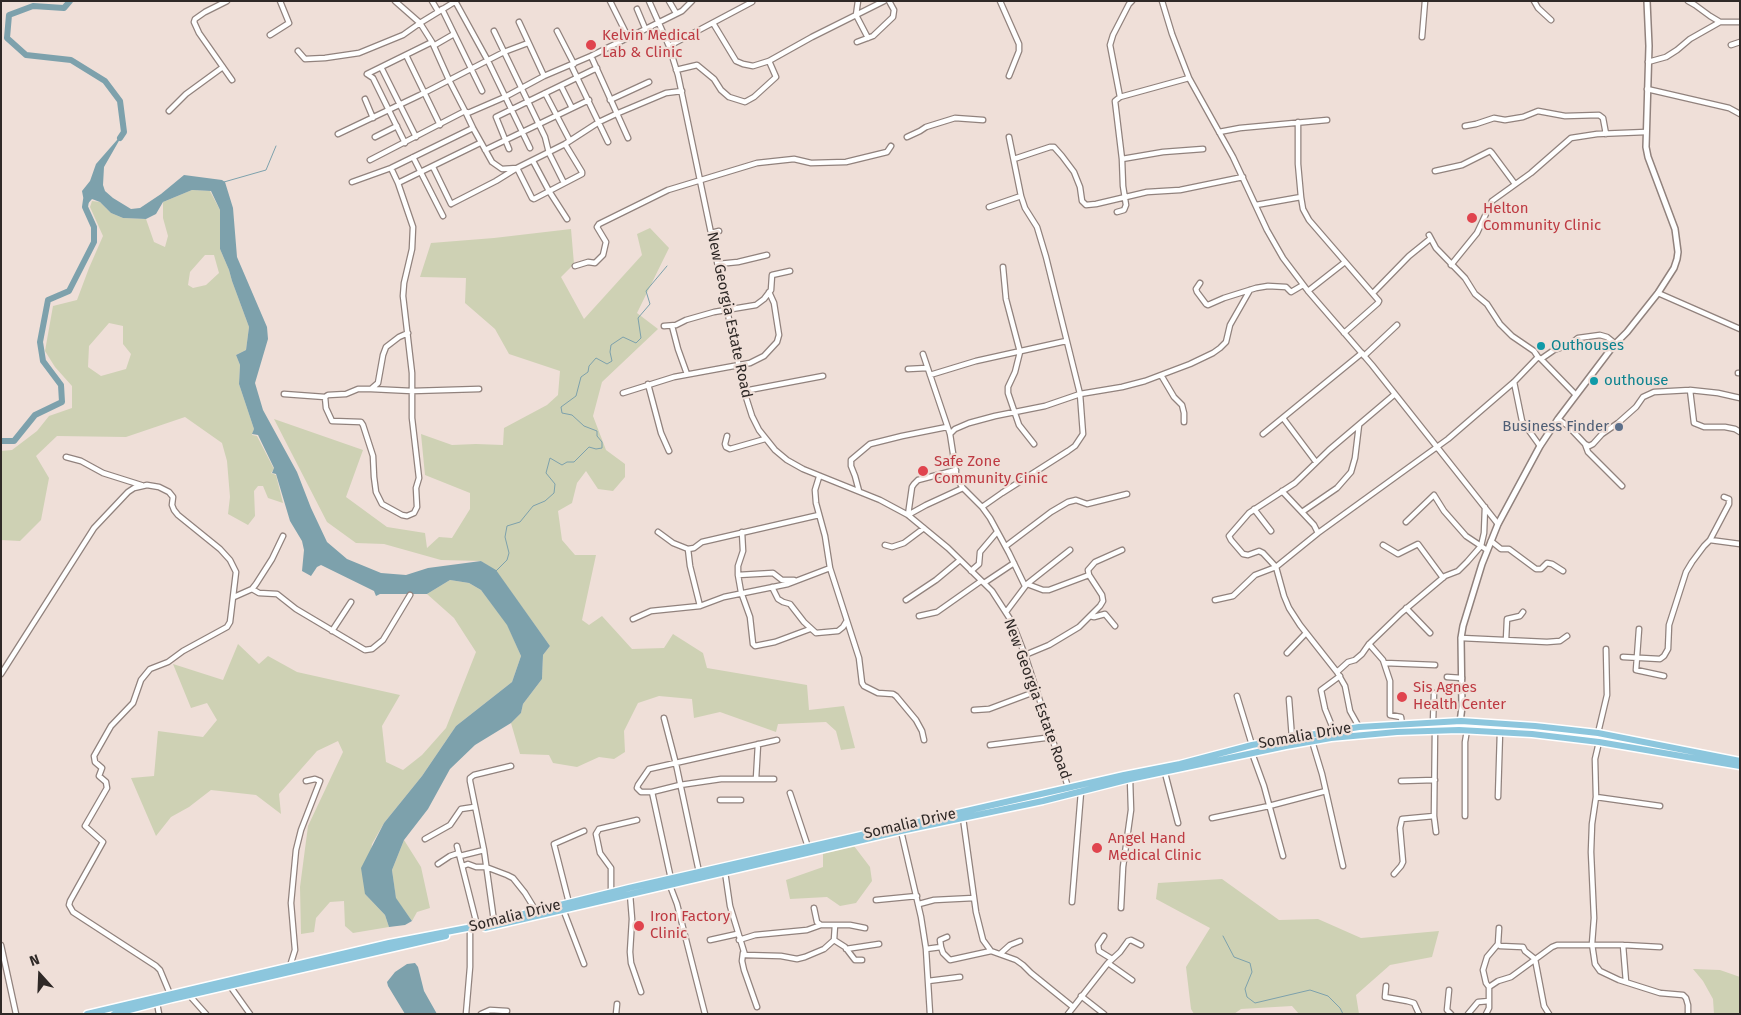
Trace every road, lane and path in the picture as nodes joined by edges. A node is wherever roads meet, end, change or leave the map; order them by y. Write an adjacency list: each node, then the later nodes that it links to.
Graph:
1 (227, 1): 54 (street)
2 (280, 1): 36 (street)
3 (395, 1): 30 (street)
4 (432, 1): 22 (street)
5 (455, 1): 22 (street); 50 (street)
6 (610, 1): 37 (street)
7 (649, 1): 26 (street, New Georgia Estate Road)
8 (669, 1): 23 (street)
9 (692, 1): 23 (street)
10 (858, 1): 24 (street)
11 (884, 1): 24 (street)
12 (889, 1): 39 (street)
13 (1000, 1): 60 (street)
14 (1132, 1): 74 (street)
15 (1162, 1): 62 (street)
16 (1425, 1): 38 (street)
17 (1534, 1): 25 (street)
18 (1647, 1): 52 (street)
19 (1688, 1): 28 (street)
20 (752, 2): 31 (street)
21 (637, 9): 32 (street)
22 (440, 10): 30 (street); 35 (street)
23 (676, 13): 26 (street)
24 (856, 15): 39 (street); 51 (street)
25 (1551, 20)
26 (658, 21): 32 (street); 45 (street, New Georgia Estate Road)
27 (519, 22): 43 (street)
28 (1720, 22): 29 (street); 52 (street)
29 (1740, 22)
30 (420, 23): 42 (street); 46 (street)
31 (713, 23): 45 (street); 51 (street)
32 (645, 28): 37 (street)
33 (557, 30): 53 (street)
34 (494, 31): 47 (street)
35 (454, 34): 42 (street); 57 (street)
36 (270, 35)
37 (628, 37): 49 (street)
38 (1422, 37)
39 (868, 38): 40 (street)
40 (857, 42)
41 (1740, 42): 44 (street)
42 (434, 43): 48 (street); 64 (street)
43 (528, 43): 47 (street); 59 (street)
44 (1731, 45)
45 (669, 46): 58 (street, New Georgia Estate Road)
46 (298, 51)
47 (504, 52): 50 (street); 67 (street)
48 (406, 55): 55 (street); 71 (street)
49 (591, 56): 53 (street); 56 (street)
50 (488, 61): 57 (street); 73 (street)
51 (769, 61): 58 (street)
52 (1648, 62): 68 (street)
53 (573, 64): 59 (street); 61 (street)
54 (224, 67): 63 (street); 83 (street)
55 (382, 67): 79 (street); 81 (street)
56 (597, 68): 61 (street); 77 (street)
57 (471, 69): 64 (street); 69 (street)
58 (676, 70): 70 (street, New Georgia Estate Road)
59 (544, 76): 67 (street)
60 (1009, 76)
61 (578, 78): 66 (street); 76 (street)
62 (1189, 78): 74 (street); 99 (street)
63 (232, 80)
64 (449, 80): 71 (street); 84 (street)
65 (649, 82): 77 (street)
66 (561, 86): 72 (street); 80 (street)
67 (521, 88): 73 (street); 78 (street)
68 (1647, 89): 86 (street); 100 (street)
69 (482, 91)
70 (682, 91): 85 (street); 130 (street, New Georgia Estate Road)
71 (425, 93): 79 (street); 94 (street)
72 (545, 93): 78 (street); 87 (street)
73 (505, 97): 82 (street); 84 (street)
74 (1120, 97): 121 (street)
75 (365, 99): 88 (street)
76 (589, 100): 80 (street); 91 (street)
77 (610, 100): 85 (street)
78 (528, 102): 82 (street); 93 (street)
79 (400, 105): 81 (street); 105 (street)
80 (572, 108): 87 (street)
81 (390, 110): 88 (street); 95 (street)
82 (512, 110): 98 (street); 108 (street)
83 (169, 111)
84 (465, 111): 94 (street); 97 (street)
85 (616, 114): 91 (street); 107 (street)
86 (1740, 114)
87 (557, 116): 93 (street); 112 (street)
88 (373, 118): 101 (street)
89 (983, 120): 106 (street)
90 (1327, 120): 92 (street)
91 (599, 122): 109 (street); 112 (street)
92 (1298, 122): 99 (street); 138 (street)
93 (539, 124): 98 (street); 118 (street)
94 (440, 125): 105 (street)
95 (397, 126): 104 (street); 110 (street)
96 (1464, 126): 102 (street)
97 (473, 128): 111 (street); 119 (street)
98 (522, 132): 108 (street); 114 (street)
99 (1219, 132): 129 (street)
100 (1646, 132): 102 (street); 159 (street)
101 (338, 134)
102 (1606, 134): 134 (street)
103 (1009, 136): 120 (street)
104 (375, 137)
105 (416, 137): 110 (street)
106 (907, 137)
107 (628, 138)
108 (506, 140): 115 (street); 117 (street)
109 (608, 142)
110 (405, 143): 122 (street)
111 (480, 143): 117 (street); 124 (street)
112 (568, 143): 118 (street); 133 (street)
113 (891, 146): 130 (street)
114 (530, 148)
115 (509, 149)
116 (1203, 149): 121 (street)
117 (484, 150): 126 (street)
118 (549, 153): 123 (street); 133 (street)
119 (413, 158): 125 (street); 128 (street)
120 (1014, 159): 136 (street); 137 (street)
121 (1122, 159): 137 (street)
122 (370, 160)
123 (534, 161): 126 (street); 135 (street)
124 (433, 167): 126 (street); 128 (street)
125 (391, 168): 131 (street); 132 (street)
126 (517, 168): 135 (street)
127 (1435, 171): 134 (street)
128 (421, 173): 132 (street); 142 (street)
129 (1243, 177): 137 (street); 139 (street)
130 (700, 180): 145 (street, New Georgia Estate Road); 150 (street)
131 (352, 182)
132 (398, 183): 165 (street)
133 (564, 183): 135 (street)
134 (1515, 184): 149 (street)
135 (549, 191): 143 (street)
136 (1021, 196): 140 (street); 167 (street)
137 (1124, 197): 141 (street)
138 (1301, 197): 139 (street); 147 (street)
139 (1256, 205): 154 (street)
140 (989, 207)
141 (1117, 212)
142 (443, 216)
143 (567, 219)
144 (719, 231): 145 (street)
145 (711, 233): 148 (street, New Georgia Estate Road)
146 (766, 256): 148 (street)
147 (1345, 262): 156 (street); 158 (street)
148 (718, 264): 160 (street, New Georgia Estate Road)
149 (1451, 265): 158 (street); 172 (street)
150 (575, 266)
151 (1003, 267): 169 (street)
152 (790, 271): 157 (street)
153 (1200, 283): 155 (street)
154 (1304, 284): 155 (street); 156 (street)
155 (1250, 290): 178 (street)
156 (1308, 290): 166 (street)
157 (770, 292): 160 (street); 173 (street)
158 (1373, 293): 166 (street)
159 (1658, 293): 164 (street); 168 (street)
160 (727, 310): 162 (street); 173 (street, New Georgia Estate Road)
161 (664, 326): 162 (street)
162 (672, 326): 176 (street)
163 (1397, 326): 171 (street)
164 (1740, 329)
165 (408, 333): 182 (street); 185 (street)
166 (1344, 333): 171 (street)
167 (1066, 341): 169 (street); 189 (street)
168 (1614, 345): 172 (street); 191 (street)
169 (1020, 352): 177 (street); 194 (street)
170 (923, 354): 174 (street)
171 (1363, 354): 190 (street); 195 (street)
172 (1539, 358): 180 (street); 191 (street)
173 (738, 365): 176 (street); 186 (street, New Georgia Estate Road)
174 (927, 368): 175 (street); 177 (street)
175 (908, 369)
176 (687, 374): 181 (street)
177 (930, 375): 199 (street)
178 (1161, 375): 189 (street); 197 (street)
179 (823, 376): 186 (street)
180 (1514, 382): 207 (street); 208 (street)
181 (648, 384): 187 (street); 209 (street)
182 (371, 389): 185 (street); 192 (street)
183 (479, 389): 185 (street)
184 (1690, 390): 193 (street); 200 (street); 206 (street)
185 (412, 391): 192 (street)
186 (744, 391): 204 (street, New Georgia Estate Road)
187 (623, 393)
188 (284, 394): 192 (street)
189 (1080, 394): 194 (street); 221 (street)
190 (1395, 394): 198 (street); 208 (street)
191 (1576, 395): 196 (street)
192 (325, 398)
193 (1740, 398)
194 (1014, 412): 201 (street); 205 (street)
195 (1283, 418): 202 (street); 211 (street)
196 (1558, 419): 206 (street); 207 (street)
197 (1184, 422)
198 (1359, 425): 211 (street); 224 (street)
199 (947, 427): 201 (street); 217 (street)
200 (1740, 432)
201 (950, 434): 212 (street)
202 (1263, 434)
203 (727, 436): 204 (street)
204 (765, 439): 213 (street, New Georgia Estate Road)
205 (1034, 444)
206 (1585, 444): 215 (street)
207 (1540, 446): 228 (street)
208 (1437, 447): 222 (street); 234 (street)
209 (669, 451)
210 (66, 457): 214 (street)
211 (1316, 462): 218 (street)
212 (956, 470): 216 (street); 226 (street)
213 (819, 477): 217 (street, New Georgia Estate Road); 225 (street)
214 (143, 485): 263 (street); 292 (street)
215 (1622, 486)
216 (963, 488): 221 (street); 226 (street)
217 (858, 491): 226 (street, New Georgia Estate Road)
218 (1282, 491): 223 (street); 224 (street)
219 (1127, 494): 241 (street)
220 (1724, 496): 236 (street)
221 (982, 507): 233 (street)
222 (1485, 507): 228 (street); 242 (street)
223 (1254, 509): 230 (street); 249 (street)
224 (1302, 512): 234 (street)
225 (819, 515): 232 (street); 250 (street)
226 (908, 516): 229 (street, New Georgia Estate Road)
227 (1406, 522): 242 (street)
228 (1498, 524): 237 (street)
229 (924, 528): 239 (street); 247 (street, New Georgia Estate Road)
230 (1271, 531)
231 (658, 532): 243 (street)
232 (742, 532): 243 (street); 253 (street)
233 (997, 532): 241 (street); 251 (street)
234 (1318, 533): 249 (street)
235 (283, 536): 260 (street)
236 (1710, 540): 238 (street); 289 (street)
237 (1491, 541): 246 (street); 252 (street)
238 (1740, 544)
239 (885, 545)
240 (1383, 545): 255 (street)
241 (1006, 546): 248 (street)
242 (1481, 546): 246 (street); 255 (street)
243 (688, 549): 267 (street)
244 (1070, 550): 258 (street)
245 (1122, 550): 254 (street)
246 (1487, 550): 282 (street)
247 (960, 560): 251 (street, New Georgia Estate Road); 264 (street)
248 (1014, 563): 257 (street); 258 (street)
249 (1276, 567): 265 (street); 279 (street)
250 (830, 568): 256 (street); 274 (street)
251 (971, 571): 257 (street, New Georgia Estate Road)
252 (1563, 571)
253 (738, 575): 256 (street); 261 (street)
254 (1089, 575): 258 (street); 272 (street)
255 (1443, 578): 268 (street)
256 (798, 580): 259 (street)
257 (983, 582): 269 (street, New Georgia Estate Road); 271 (street)
258 (1026, 585): 269 (street)
259 (772, 587): 261 (street); 276 (street)
260 (252, 589): 263 (street); 278 (street)
261 (741, 592): 267 (street); 276 (street)
262 (410, 595): 278 (street)
263 (234, 597): 425 (street)
264 (906, 600)
265 (1215, 600)
266 (351, 602): 278 (street)
267 (700, 606): 273 (street)
268 (1406, 608): 280 (street); 284 (street)
269 (1006, 612): 287 (street, New Georgia Estate Road)
270 (1523, 612): 283 (street)
271 (919, 616)
272 (1090, 616): 275 (street); 287 (street)
273 (633, 619)
274 (846, 622): 276 (street); 316 (street)
275 (1114, 626)
276 (810, 629)
277 (1639, 629): 289 (street)
278 (332, 631)
279 (1306, 633): 286 (street); 293 (street)
280 (1430, 633)
281 (1567, 636): 283 (street)
282 (1462, 638): 283 (street); 296 (street)
283 (1506, 640)
284 (1369, 644): 290 (street); 293 (street)
285 (1606, 649): 312 (street)
286 (1287, 653)
287 (1025, 655): 297 (street, New Georgia Estate Road)
288 (1623, 657): 289 (street)
289 (1637, 658): 294 (street)
290 (1385, 663): 291 (street); 305 (street)
291 (1435, 666)
292 (1, 674)
293 (1338, 674): 306 (street); 310 (street)
294 (1664, 676)
295 (1447, 677): 296 (street)
296 (1462, 678): 303 (street)
297 (1037, 691): 301 (street); 313 (street, New Georgia Estate Road)
298 (1434, 692): 304 (street)
299 (1237, 696): 321 (street)
300 (1289, 699): 314 (street)
301 (974, 710)
302 (664, 718): 324 (street)
303 (1461, 720): 304 (main road, Somalia Drive); 308 (street); 312 (main road, Somalia Drive)
304 (1433, 722): 305 (main road, Somalia Drive)
305 (1402, 724): 306 (main road, Somalia Drive)
306 (1359, 727): 310 (main road, Somalia Drive)
307 (1435, 730): 308 (main road, Somalia Drive); 317 (main road, Somalia Drive); 331 (street)
308 (1459, 730): 309 (main road, Somalia Drive)
309 (1467, 730): 311 (main road, Somalia Drive); 348 (street)
310 (1334, 731): 314 (main road, Somalia Drive)
311 (1500, 732): 318 (main road, Somalia Drive); 340 (street)
312 (1598, 733): 323 (main road, Somalia Drive)
313 (1053, 737): 320 (street); 335 (street, New Georgia Estate Road)
314 (1292, 738): 321 (main road, Somalia Drive)
315 (777, 740): 319 (street)
316 (924, 740)
317 (1312, 741): 322 (main road, Somalia Drive); 336 (street)
318 (1599, 742): 326 (main road, Somalia Drive); 341 (street)
319 (758, 744): 324 (street); 328 (street)
320 (990, 744)
321 (1252, 745): 335 (main road, Somalia Drive)
322 (1252, 753): 327 (main road, Somalia Drive); 344 (street)
323 (1740, 760)
324 (676, 764): 334 (street); 337 (street)
325 (511, 766): 346 (street)
326 (1740, 766)
327 (1165, 773): 330 (main road, Somalia Drive); 352 (street)
328 (756, 779): 329 (street); 334 (street)
329 (774, 780)
330 (1130, 780): 338 (main road, Somalia Drive); 379 (street)
331 (1435, 780): 333 (street); 347 (street)
332 (306, 781): 415 (street)
333 (1401, 781)
334 (680, 785): 337 (street); 366 (street)
335 (1070, 791): 338 (main road, Somalia Drive); 349 (main road, Somalia Drive); 358 (main road, Somalia Drive)
336 (1326, 791): 344 (street); 364 (street)
337 (652, 792): 369 (street)
338 (1081, 792): 375 (street)
339 (790, 794): 358 (street)
340 (1498, 797)
341 (1596, 797): 345 (street); 398 (street)
342 (720, 800): 343 (street)
343 (741, 800)
344 (1269, 806): 350 (street); 361 (street)
345 (1660, 806)
346 (474, 807): 356 (street); 359 (street)
347 (1434, 816): 355 (street); 368 (street)
348 (1465, 816)
349 (963, 818): 354 (main road, Somalia Drive); 373 (street)
350 (1212, 818)
351 (637, 820): 370 (street)
352 (1178, 823)
353 (584, 831): 376 (street)
354 (901, 831): 367 (main road, Somalia Drive); 372 (street)
355 (1436, 832)
356 (424, 839)
357 (457, 846): 360 (street)
358 (808, 847): 366 (main road, Somalia Drive)
359 (484, 850): 360 (street); 365 (street)
360 (459, 854): 362 (street); 363 (street)
361 (1283, 856)
362 (438, 864)
363 (463, 866): 365 (street); 383 (street)
364 (1343, 866)
365 (486, 867): 381 (street); 382 (street)
366 (699, 872): 369 (main road, Somalia Drive)
367 (725, 872): 369 (main road, Somalia Drive); 389 (street)
368 (1394, 874)
369 (670, 881): 370 (main road, Somalia Drive); 371 (main road, Somalia Drive); 443 (street)
370 (610, 892): 376 (main road, Somalia Drive)
371 (630, 894): 380 (main road, Somalia Drive); 424 (street)
372 (917, 896): 374 (street); 377 (street)
373 (974, 898): 377 (street); 406 (street)
374 (876, 900)
375 (1072, 902)
376 (569, 903): 381 (main road, Somalia Drive)
377 (919, 904): 405 (street)
378 (814, 908): 384 (street)
379 (1121, 908)
380 (563, 909): 388 (main road, Somalia Drive); 412 (street)
381 (536, 910): 382 (main road, Somalia Drive)
382 (494, 921): 383 (main road, Somalia Drive)
383 (477, 925): 415 (main road, Somalia Drive)
384 (821, 925): 385 (street); 393 (street)
385 (835, 925): 386 (street); 394 (street)
386 (865, 928)
387 (1499, 928): 397 (street)
388 (470, 931): 420 (main road, Somalia Drive); 440 (street)
389 (738, 934): 392 (street); 393 (street)
390 (1104, 936): 409 (street)
391 (947, 937): 402 (street)
392 (710, 940)
393 (739, 940): 407 (street)
394 (834, 940): 404 (street); 407 (street)
395 (1020, 941): 408 (street)
396 (879, 944): 404 (street)
397 (1498, 944): 410 (street); 422 (street)
398 (1592, 944): 399 (street); 410 (street); 419 (street)
399 (1623, 944): 403 (street); 419 (street)
400 (1, 945): 414 (street)
401 (1141, 945): 409 (street)
402 (941, 947): 405 (street); 406 (street)
403 (1660, 947)
404 (846, 949): 411 (street)
405 (926, 949): 418 (street)
406 (992, 951): 408 (street)
407 (743, 952): 431 (street)
408 (1000, 954): 432 (street)
409 (1112, 959): 413 (street)
410 (1535, 959): 422 (street); 451 (street)
411 (862, 960)
412 (584, 964)
413 (1108, 964): 417 (street); 427 (street)
414 (4, 965): 434 (street)
415 (290, 966): 425 (main road, Somalia Drive)
416 (960, 977): 418 (street)
417 (1132, 980)
418 (928, 981): 444 (street)
419 (1626, 982): 452 (street)
420 (230, 986): 426 (main road, Somalia Drive); 439 (street)
421 (1386, 986): 447 (street)
422 (1490, 987): 429 (street)
423 (1450, 990): 448 (street)
424 (641, 992)
425 (170, 994): 435 (main road, Somalia Drive)
426 (189, 995): 428 (main road, Somalia Drive); 438 (street)
427 (1081, 996): 432 (street); 446 (street)
428 (157, 1002): 436 (main road, Somalia Drive); 437 (street)
429 (1489, 1002): 449 (street); 450 (street)
430 (617, 1004): 442 (street)
431 (757, 1007)
432 (1073, 1007): 445 (street)
433 (506, 1010): 441 (street)
434 (16, 1014)
435 (87, 1014)
436 (114, 1014)
437 (159, 1014)
438 (206, 1014)
439 (250, 1014)
440 (466, 1014)
441 (481, 1014)
442 (616, 1014)
443 (705, 1014)
444 (930, 1014)
445 (1068, 1014)
446 (1104, 1014)
447 (1419, 1014)
448 (1450, 1014)
449 (1468, 1014)
450 (1486, 1014)
451 (1549, 1014)
452 (1688, 1014)

